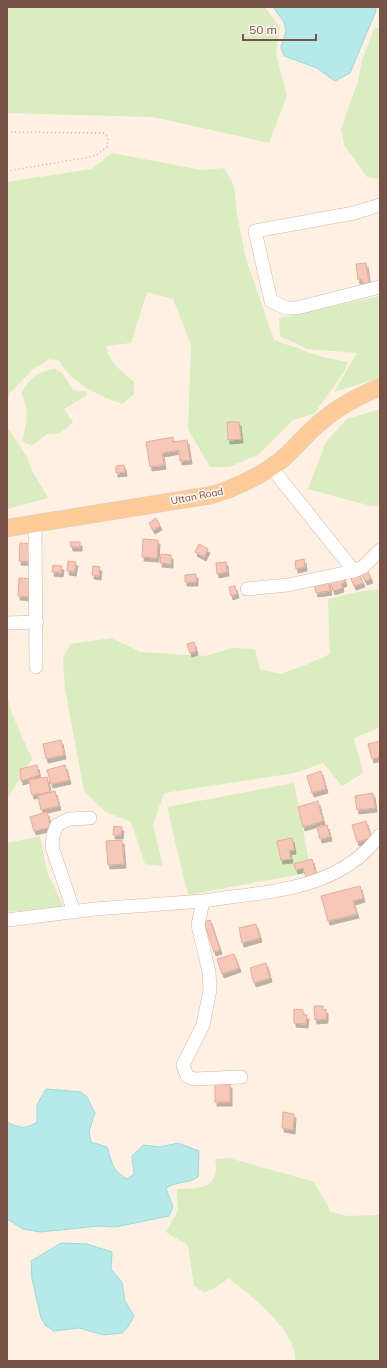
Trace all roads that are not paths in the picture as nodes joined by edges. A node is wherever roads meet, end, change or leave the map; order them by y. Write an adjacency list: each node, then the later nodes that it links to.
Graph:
1 (380, 204): 2 (street)
2 (380, 287)
3 (380, 387): 4 (main road, Uttan Road)
4 (271, 467): 5 (main road, Uttan Road); 8 (street)
5 (35, 523): 6 (main road, Uttan Road); 10 (street)
6 (7, 528)
7 (380, 550): 8 (street)
8 (354, 571): 9 (street)
9 (247, 589)
10 (37, 622): 11 (street); 12 (street)
11 (7, 624)
12 (36, 667)
13 (90, 818): 16 (street)
14 (380, 835): 15 (street)
15 (203, 901): 16 (street); 18 (street)
16 (74, 912): 17 (street)
17 (7, 920)
18 (241, 1077)

